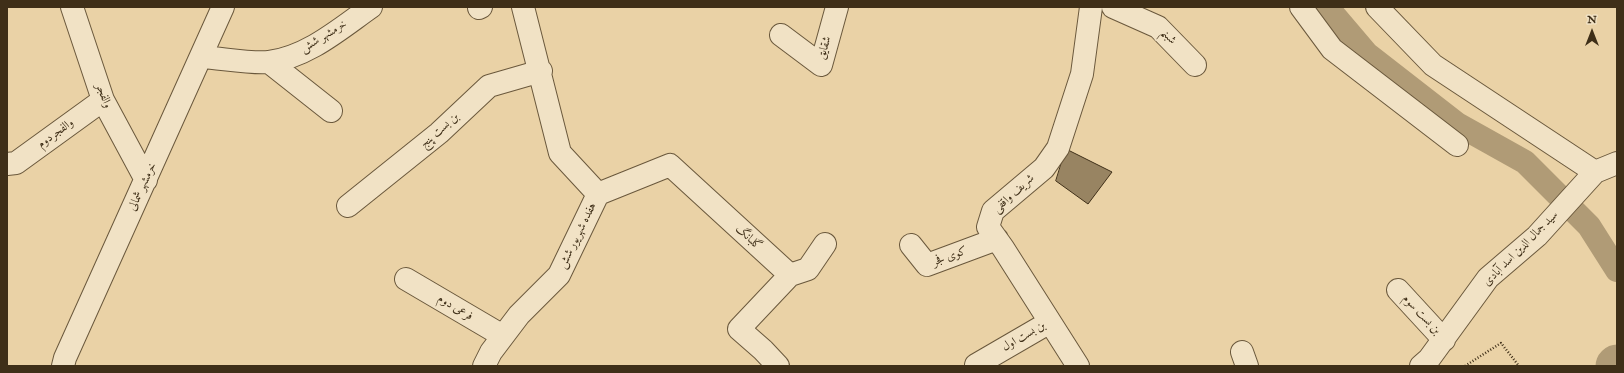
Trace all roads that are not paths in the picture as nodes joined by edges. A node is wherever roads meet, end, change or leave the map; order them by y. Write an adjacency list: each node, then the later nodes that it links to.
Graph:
1 (72, 7): 15 (street, والفجر)
2 (223, 7): 11 (street, خرمشهر شمالی)
3 (371, 7): 12 (street, خرمشهر شش)
4 (523, 7): 14 (street)
5 (837, 7): 10 (street, شقایق)
6 (1091, 7): 24 (street, شریف واقفی)
7 (1113, 7): 13 (street, شبنم)
8 (1300, 7): 17 (street)
9 (1377, 7): 20 (street)
10 (781, 35)
11 (202, 57): 12 (street, خرمشهر شش); 21 (street, خرمشهر شمالی)
12 (269, 62): 16 (street)
13 (1195, 65)
14 (540, 71): 22 (street, هفده شهریور شش); 23 (street, بن بست پنج)
15 (103, 100): 19 (street, والفجردوم); 21 (street, والفجر)
16 (331, 111)
17 (1457, 145)
18 (1617, 163): 20 (street)
19 (7, 164)
20 (1595, 172): 32 (street, سید جمال الدین اسد آبادی)
21 (146, 180): 34 (street, خرمشهر شمالی)
22 (598, 194): 27 (street, گلبانگ); 31 (street, هفده شهریور شش)
23 (348, 206)
24 (997, 239): 26 (street, کوی فجر); 30 (street, شریف واقفی)
25 (825, 244): 27 (street)
26 (911, 245)
27 (790, 275): 36 (street)
28 (406, 279): 31 (street, فرعی دوم)
29 (1398, 290): 32 (street, بن بست سوم)
30 (1050, 322): 33 (street, بن بست اول); 37 (street, شریف واقفی)
31 (503, 336): 35 (street, هفده شهریور شش)
32 (1444, 340): 38 (street, سید جمال الدین اسد آبادی)
33 (976, 365)
34 (63, 366)
35 (484, 366)
36 (778, 366)
37 (1078, 366)
38 (1422, 366)

